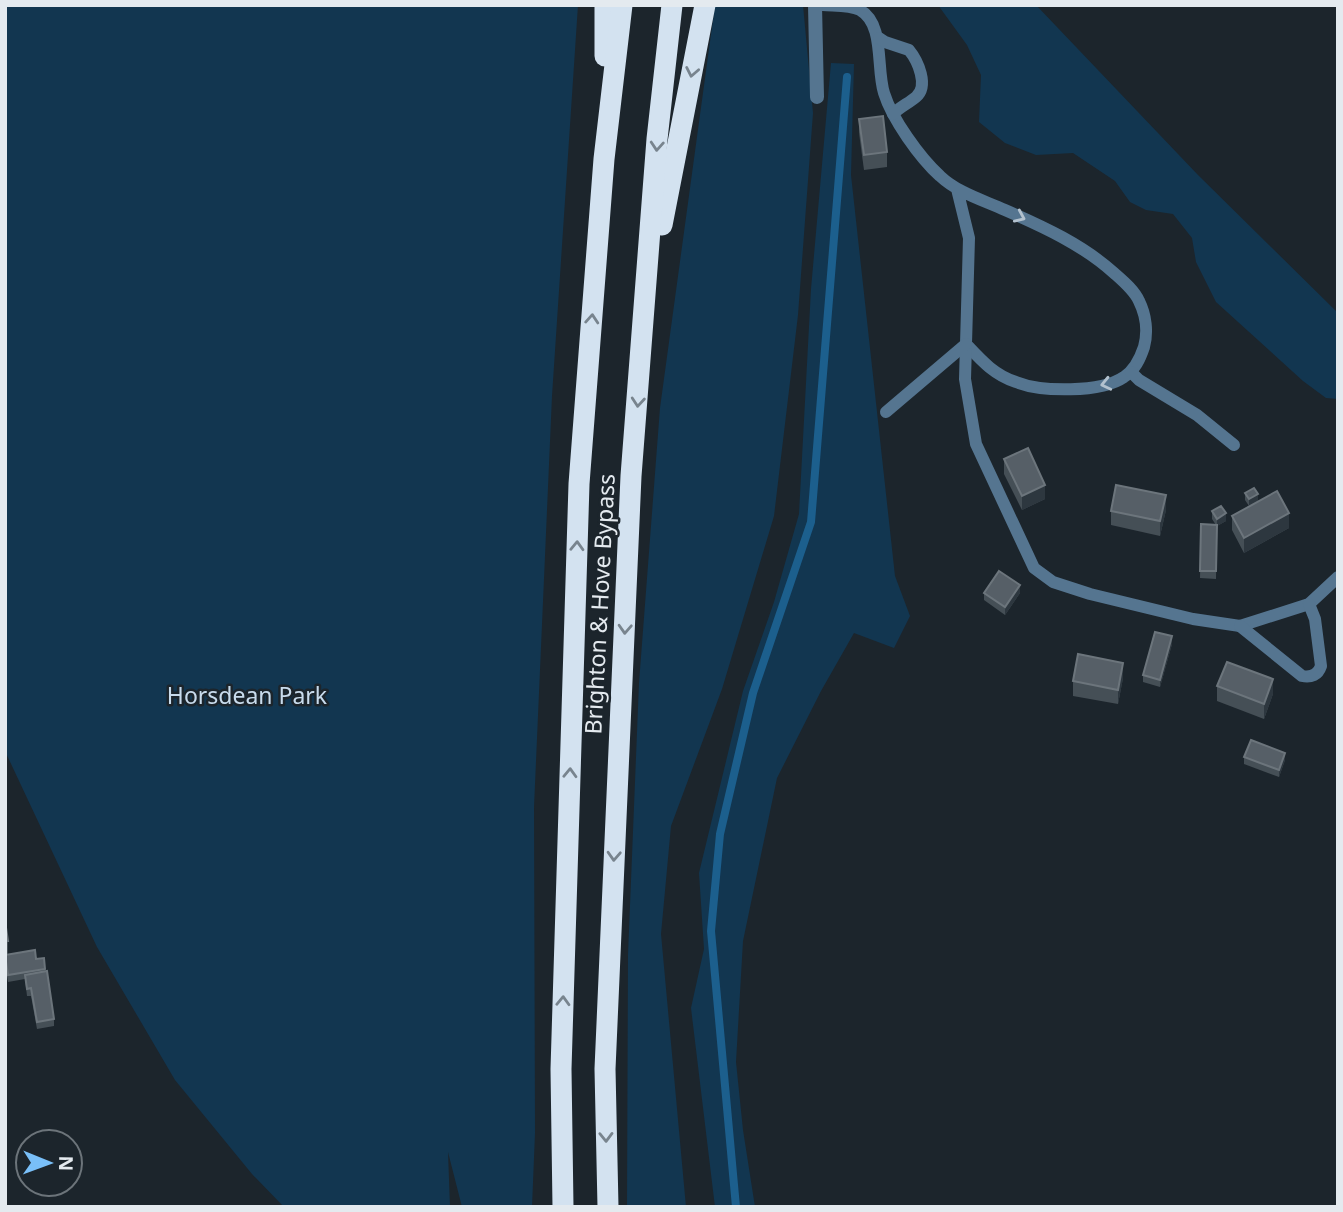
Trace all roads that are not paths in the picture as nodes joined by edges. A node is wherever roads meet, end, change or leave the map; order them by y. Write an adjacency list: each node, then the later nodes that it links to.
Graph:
1 (605, 5): 10 (highway)
2 (622, 5): 10 (highway, Brighton & Hove Bypass)
3 (672, 5): 12 (highway, Brighton & Hove Bypass, one-way to 12)
4 (705, 5): 12 (highway, one-way to 12)
5 (816, 5): 8 (street)
6 (823, 5): 7 (lane)
7 (879, 38): 9 (lane); 9 (lane)
8 (817, 97)
9 (893, 114): 11 (lane)
10 (604, 159): 20 (highway, Brighton & Hove Bypass, one-way to 10)
11 (957, 189): 13 (lane); 14 (lane, one-way to 14)
12 (646, 309): 21 (highway, Brighton & Hove Bypass, one-way to 21)
13 (966, 344): 14 (lane, one-way to 13); 15 (lane); 19 (lane)
14 (1130, 372): 16 (lane)
15 (886, 412)
16 (1234, 445)
17 (1338, 577): 18 (lane)
18 (1309, 604): 19 (lane); 19 (lane)
19 (1240, 626)
20 (563, 1207)
21 (608, 1207)

